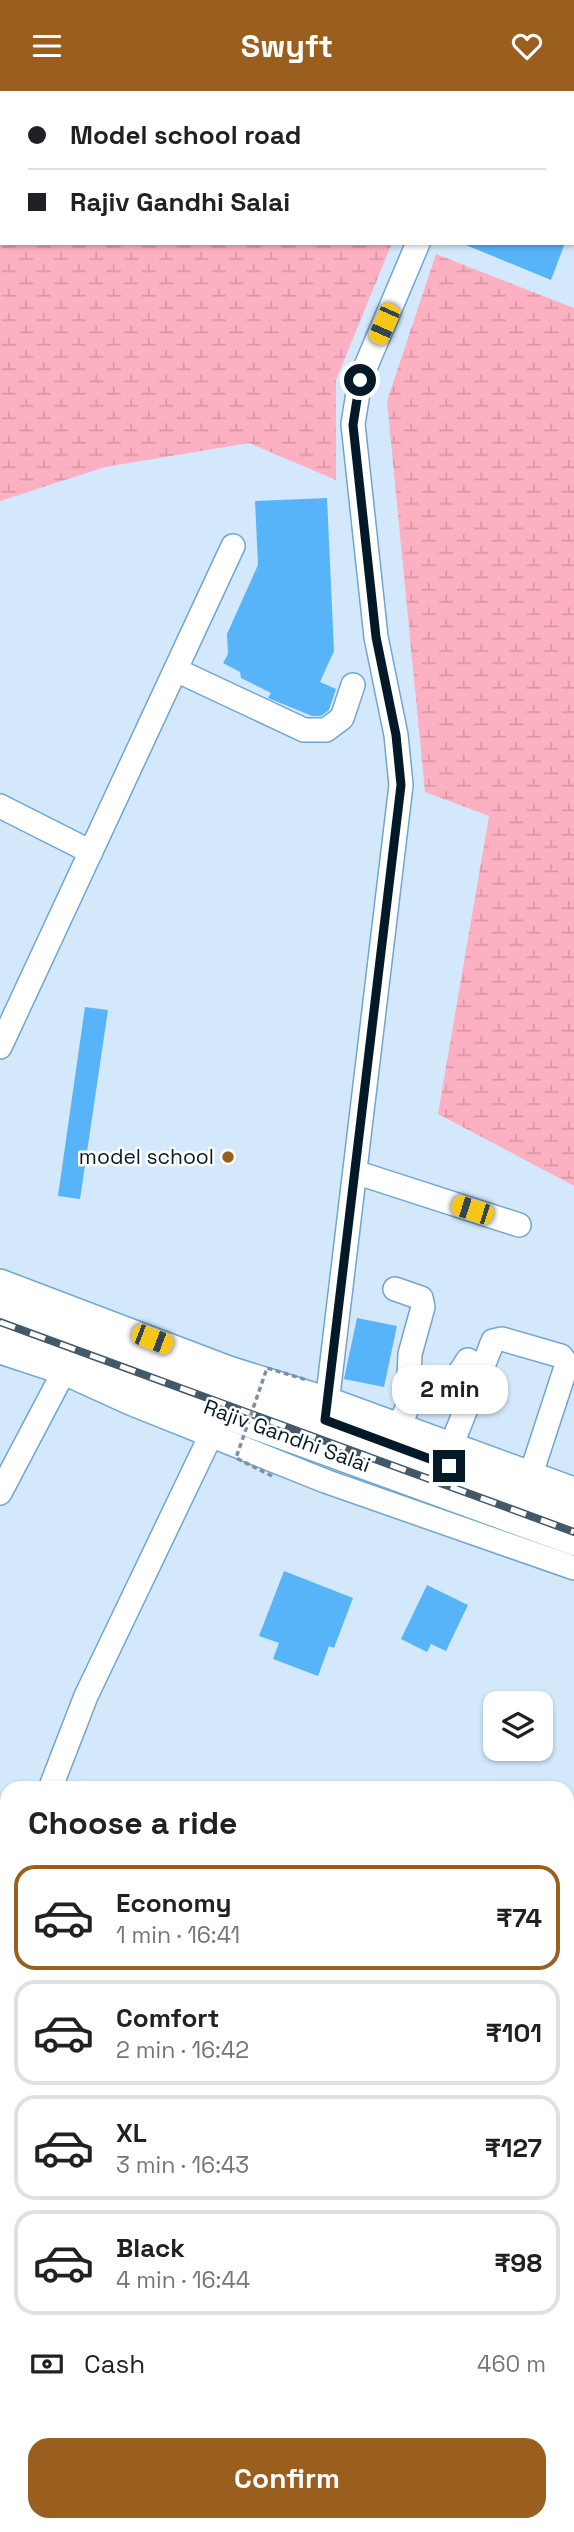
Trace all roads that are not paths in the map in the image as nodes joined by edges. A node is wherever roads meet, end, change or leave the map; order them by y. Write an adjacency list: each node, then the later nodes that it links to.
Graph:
1 (417, 245): 8 (street)
2 (233, 546): 3 (street)
3 (176, 670): 4 (street); 6 (street)
4 (353, 685)
5 (0, 806): 6 (street)
6 (91, 852): 7 (street)
7 (0, 1047)
8 (355, 1172): 9 (street); 18 (street)
9 (519, 1225)
10 (0, 1281): 18 (street)
11 (395, 1289): 17 (street)
12 (0, 1301): 18 (main road, Rajiv Gandhi Salai)
13 (0, 1331): 16 (main road, Rajiv Gandhi Salai)
14 (0, 1352): 16 (street)
15 (468, 1360): 17 (street)
16 (68, 1365): 20 (street); 23 (main road, Rajiv Gandhi Salai); 25 (street)
17 (417, 1384): 19 (street)
18 (326, 1410): 19 (street); 27 (main road, Rajiv Gandhi Salai)
19 (400, 1425): 21 (street)
20 (211, 1435): 26 (street); 30 (street)
21 (452, 1444): 22 (street); 22 (street)
22 (531, 1474): 24 (street)
23 (399, 1476): 26 (street); 28 (main road, Rajiv Gandhi Salai)
24 (574, 1489)
25 (0, 1493)
26 (390, 1505): 29 (street)
27 (574, 1512)
28 (574, 1540)
29 (574, 1568)
30 (53, 1781)

